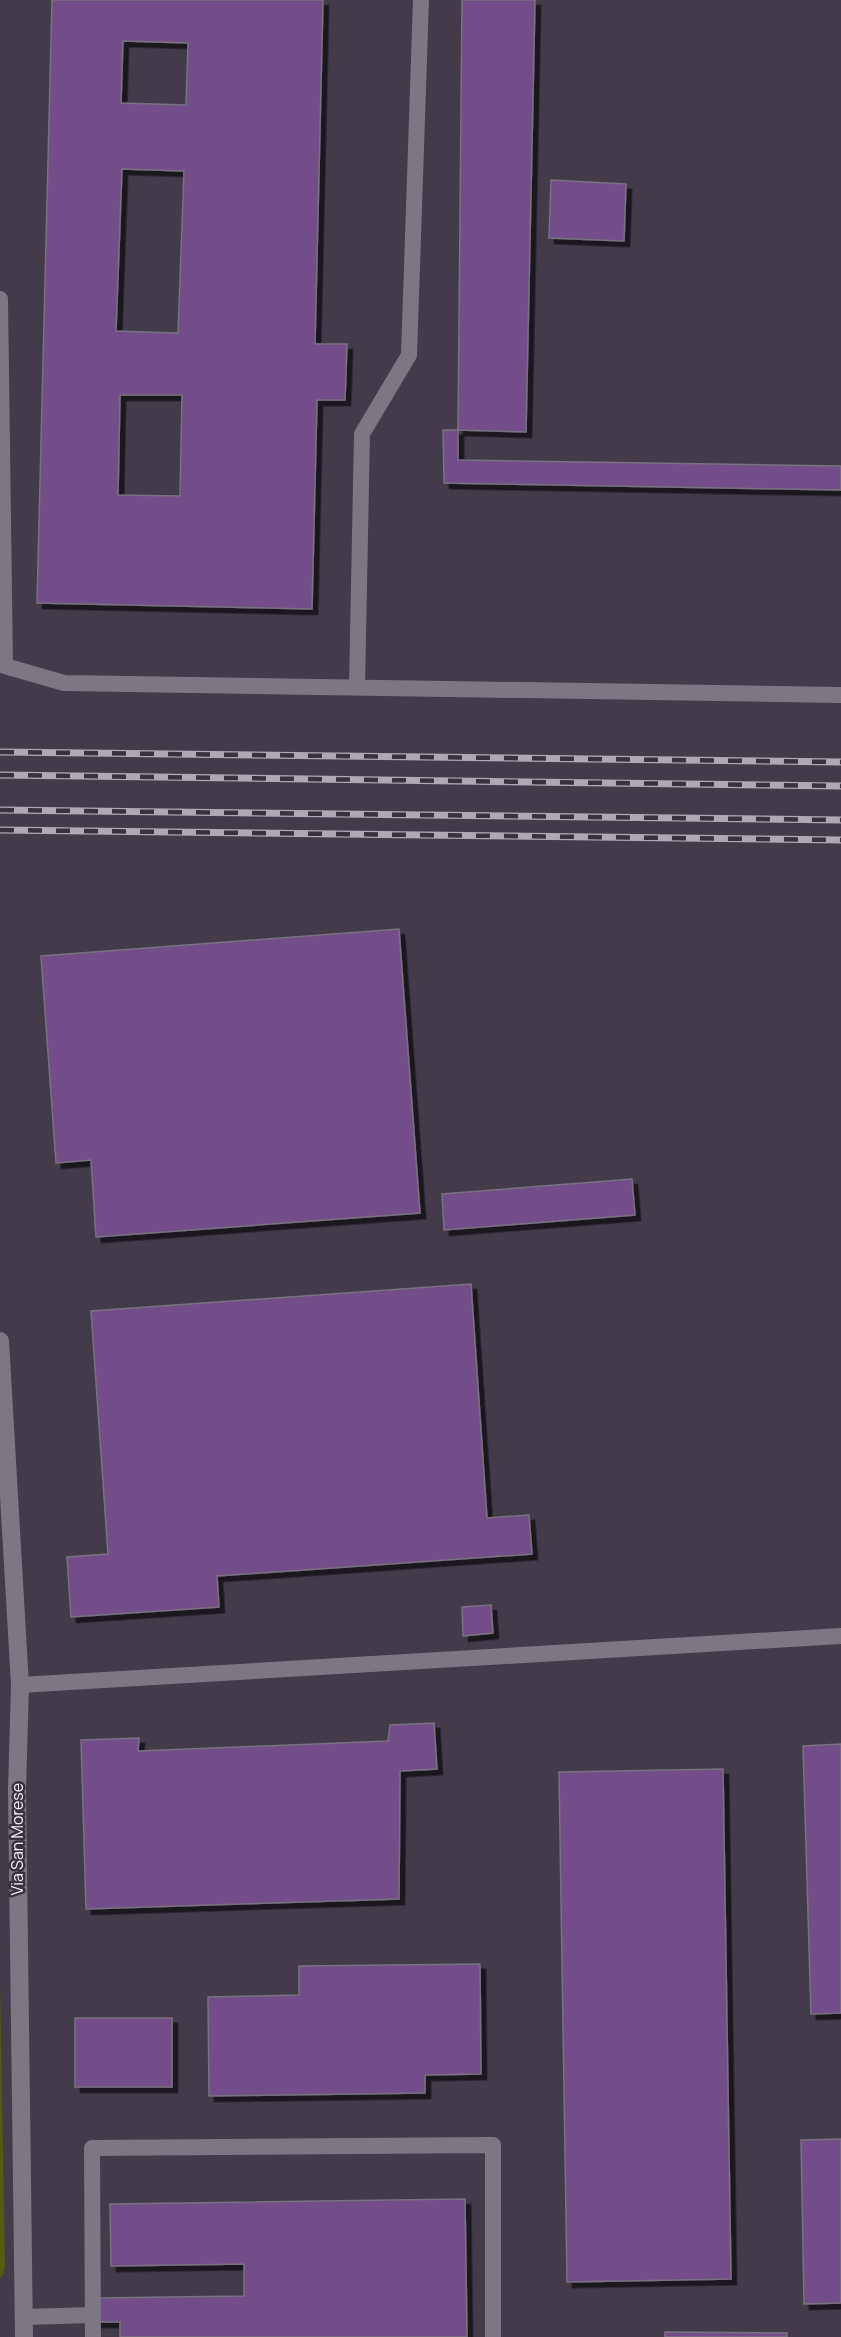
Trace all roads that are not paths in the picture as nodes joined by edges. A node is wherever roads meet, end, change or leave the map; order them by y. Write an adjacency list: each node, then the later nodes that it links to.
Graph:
1 (421, 0): 3 (lane)
2 (0, 299): 3 (lane)
3 (357, 687): 4 (lane)
4 (841, 695)
5 (0, 1341): 7 (street, Via San Morese)
6 (841, 1636): 7 (lane)
7 (20, 1685): 9 (street, Via San Morese)
8 (93, 2314): 9 (lane); 11 (lane); 12 (lane)
9 (24, 2317): 10 (street, Via San Morese)
10 (24, 2337)
11 (93, 2337)
12 (493, 2337)

